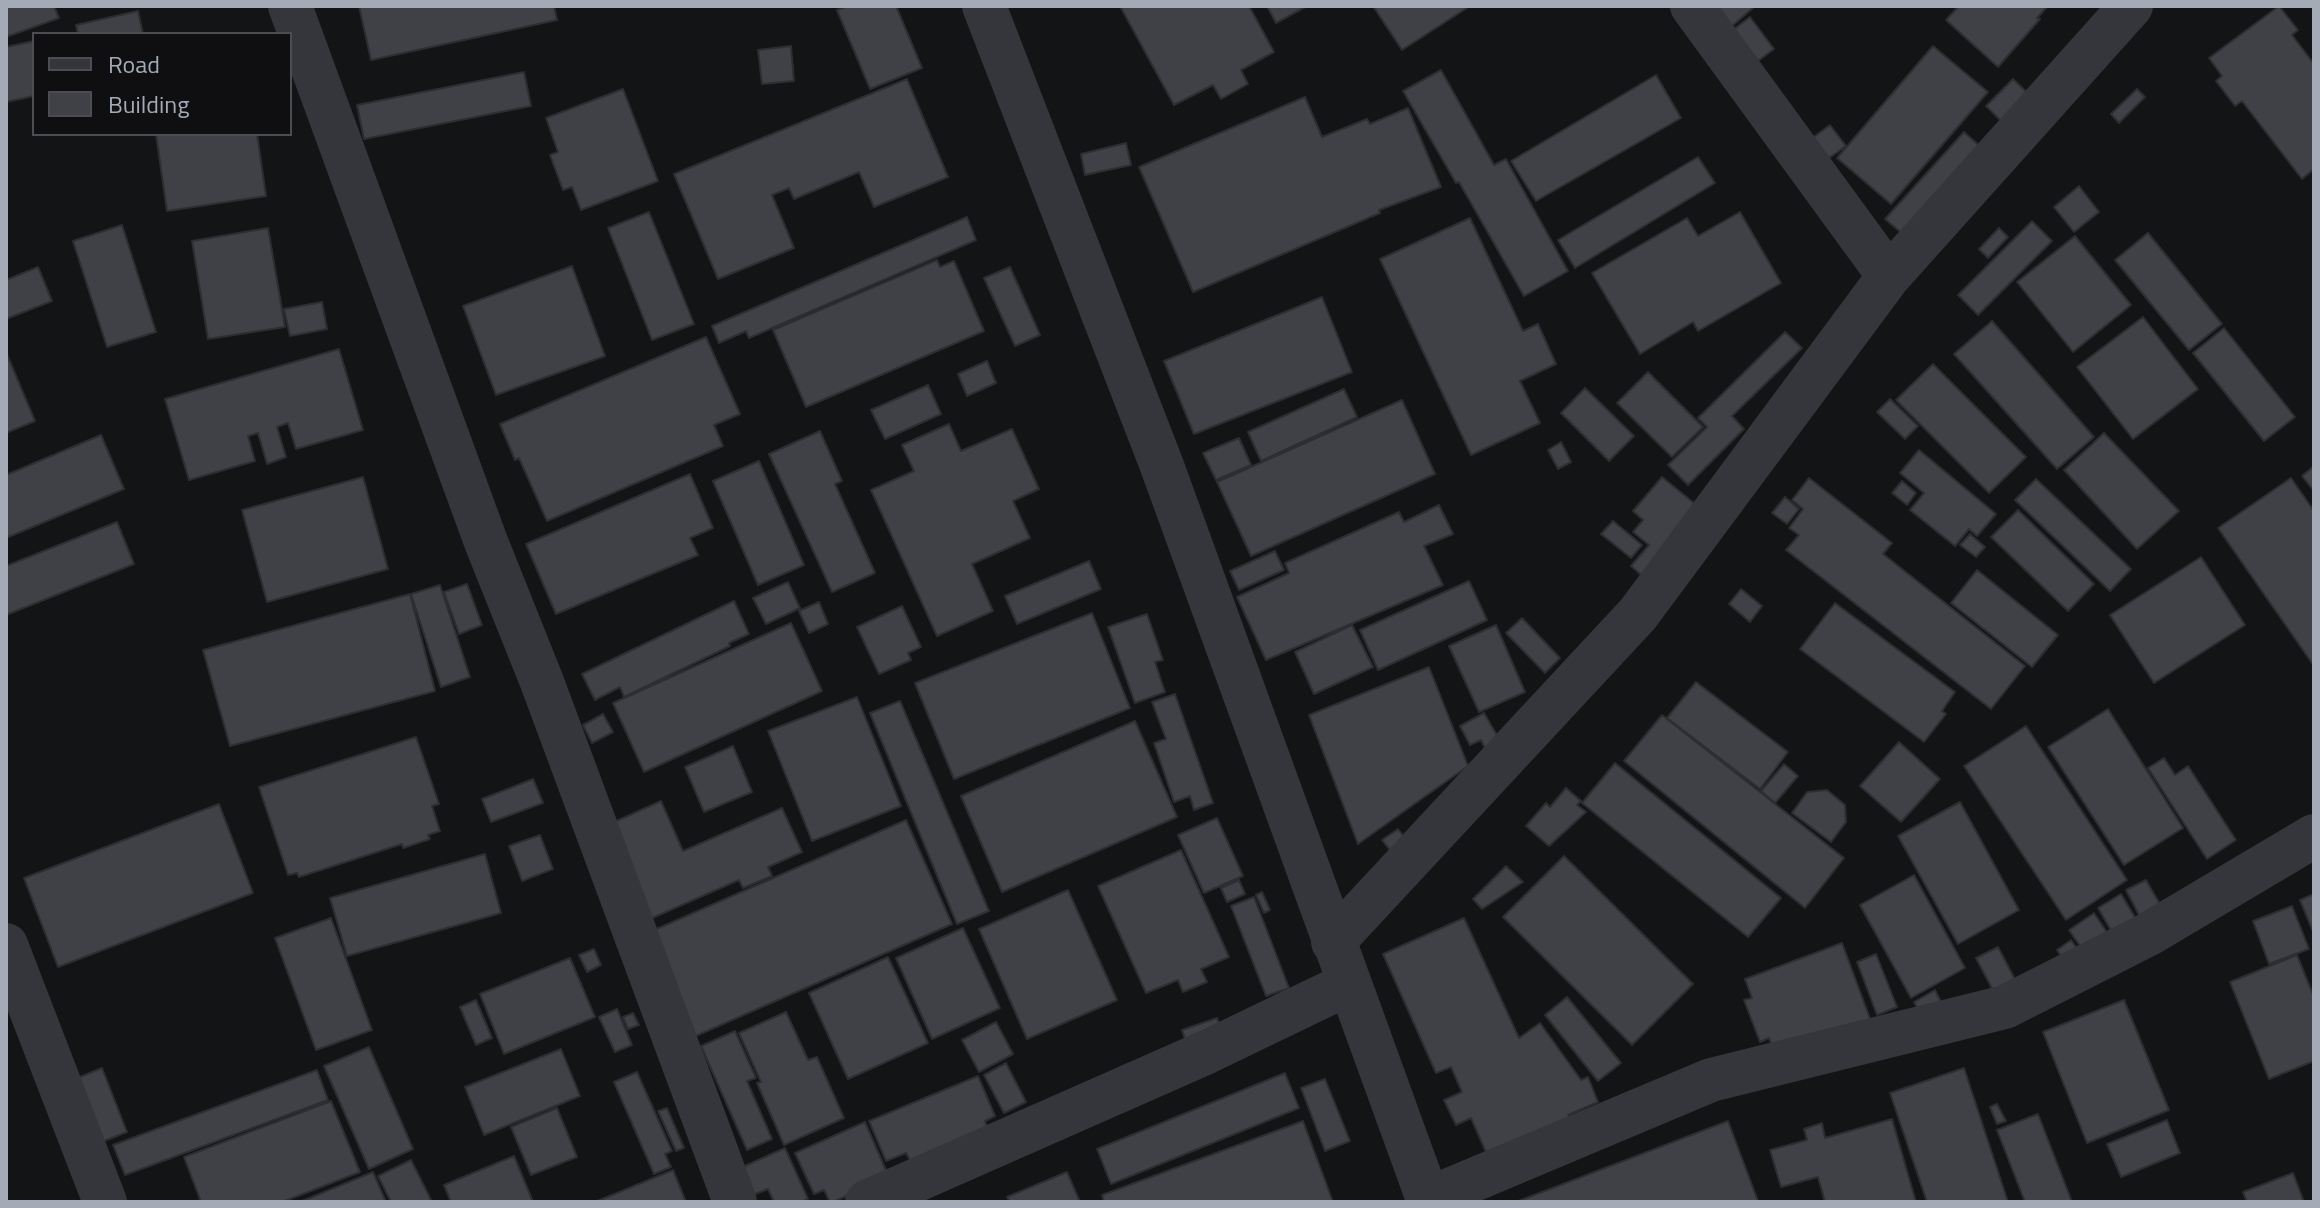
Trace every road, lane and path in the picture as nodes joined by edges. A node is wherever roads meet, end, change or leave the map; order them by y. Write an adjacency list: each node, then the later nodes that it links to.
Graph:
1 (290, 6): 12 (street)
2 (984, 6): 7 (street)
3 (1692, 6): 5 (street)
4 (2131, 6): 5 (street)
5 (1889, 276): 7 (street)
6 (2314, 836): 10 (street)
7 (1333, 942): 9 (street)
8 (6, 945): 11 (street)
9 (1348, 984): 10 (street); 13 (street)
10 (1429, 1200)
11 (105, 1202)
12 (735, 1202)
13 (867, 1202)

